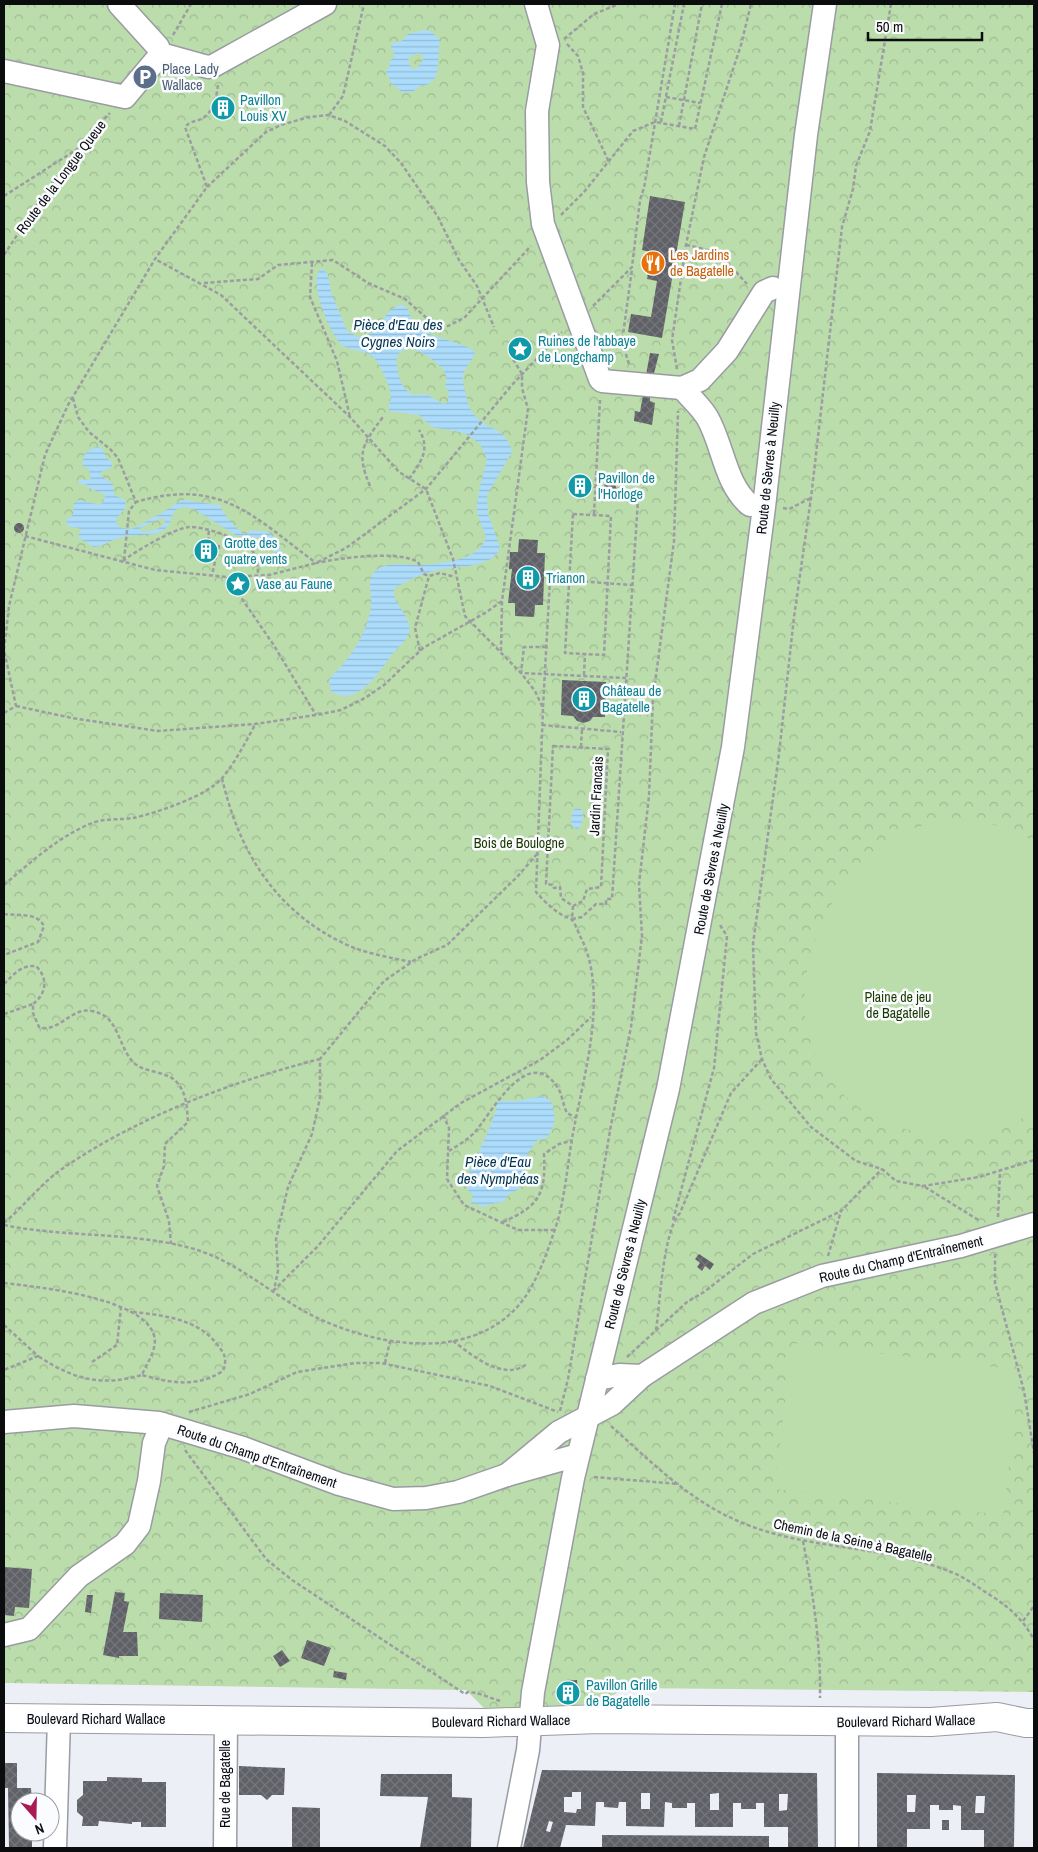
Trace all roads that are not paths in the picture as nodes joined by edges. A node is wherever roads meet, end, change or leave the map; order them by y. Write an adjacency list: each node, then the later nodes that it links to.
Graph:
1 (119, 4): 5 (street)
2 (325, 4): 5 (street)
3 (536, 4): 8 (street)
4 (825, 4): 12 (street, Route de Sèvres à Neuilly)
5 (161, 54): 6 (street)
6 (4, 71)
7 (768, 290): 8 (street)
8 (682, 388): 9 (street)
9 (750, 505)
10 (1034, 1224): 11 (street, Route du Champ d'Entraînement)
11 (642, 1376): 12 (street); 13 (street, Route du Champ d'Entraînement)
12 (597, 1379): 13 (street, Route de Sèvres à Neuilly)
13 (588, 1418): 16 (street, Route de Sèvres à Neuilly); 17 (street, Route du Champ d'Entraînement)
14 (4, 1422): 15 (street, Route du Champ d'Entraînement)
15 (168, 1425): 17 (street, Route du Champ d'Entraînement); 18 (street)
16 (578, 1455): 17 (street, Route du Champ d'Entraînement); 23 (street, Route de Sèvres à Neuilly)
17 (507, 1474)
18 (4, 1635)
19 (4, 1718): 20 (main road, Boulevard Richard Wallace)
20 (59, 1719): 21 (main road, Boulevard Richard Wallace); 25 (street)
21 (226, 1720): 23 (main road, Boulevard Richard Wallace); 26 (street, Rue de Bagatelle)
22 (1032, 1720): 24 (main road, Boulevard Richard Wallace)
23 (531, 1722): 24 (main road, Boulevard Richard Wallace); 27 (street, Route de Sèvres à Neuilly)
24 (847, 1722): 28 (street)
25 (55, 1848)
26 (225, 1848)
27 (509, 1848)
28 (847, 1848)

